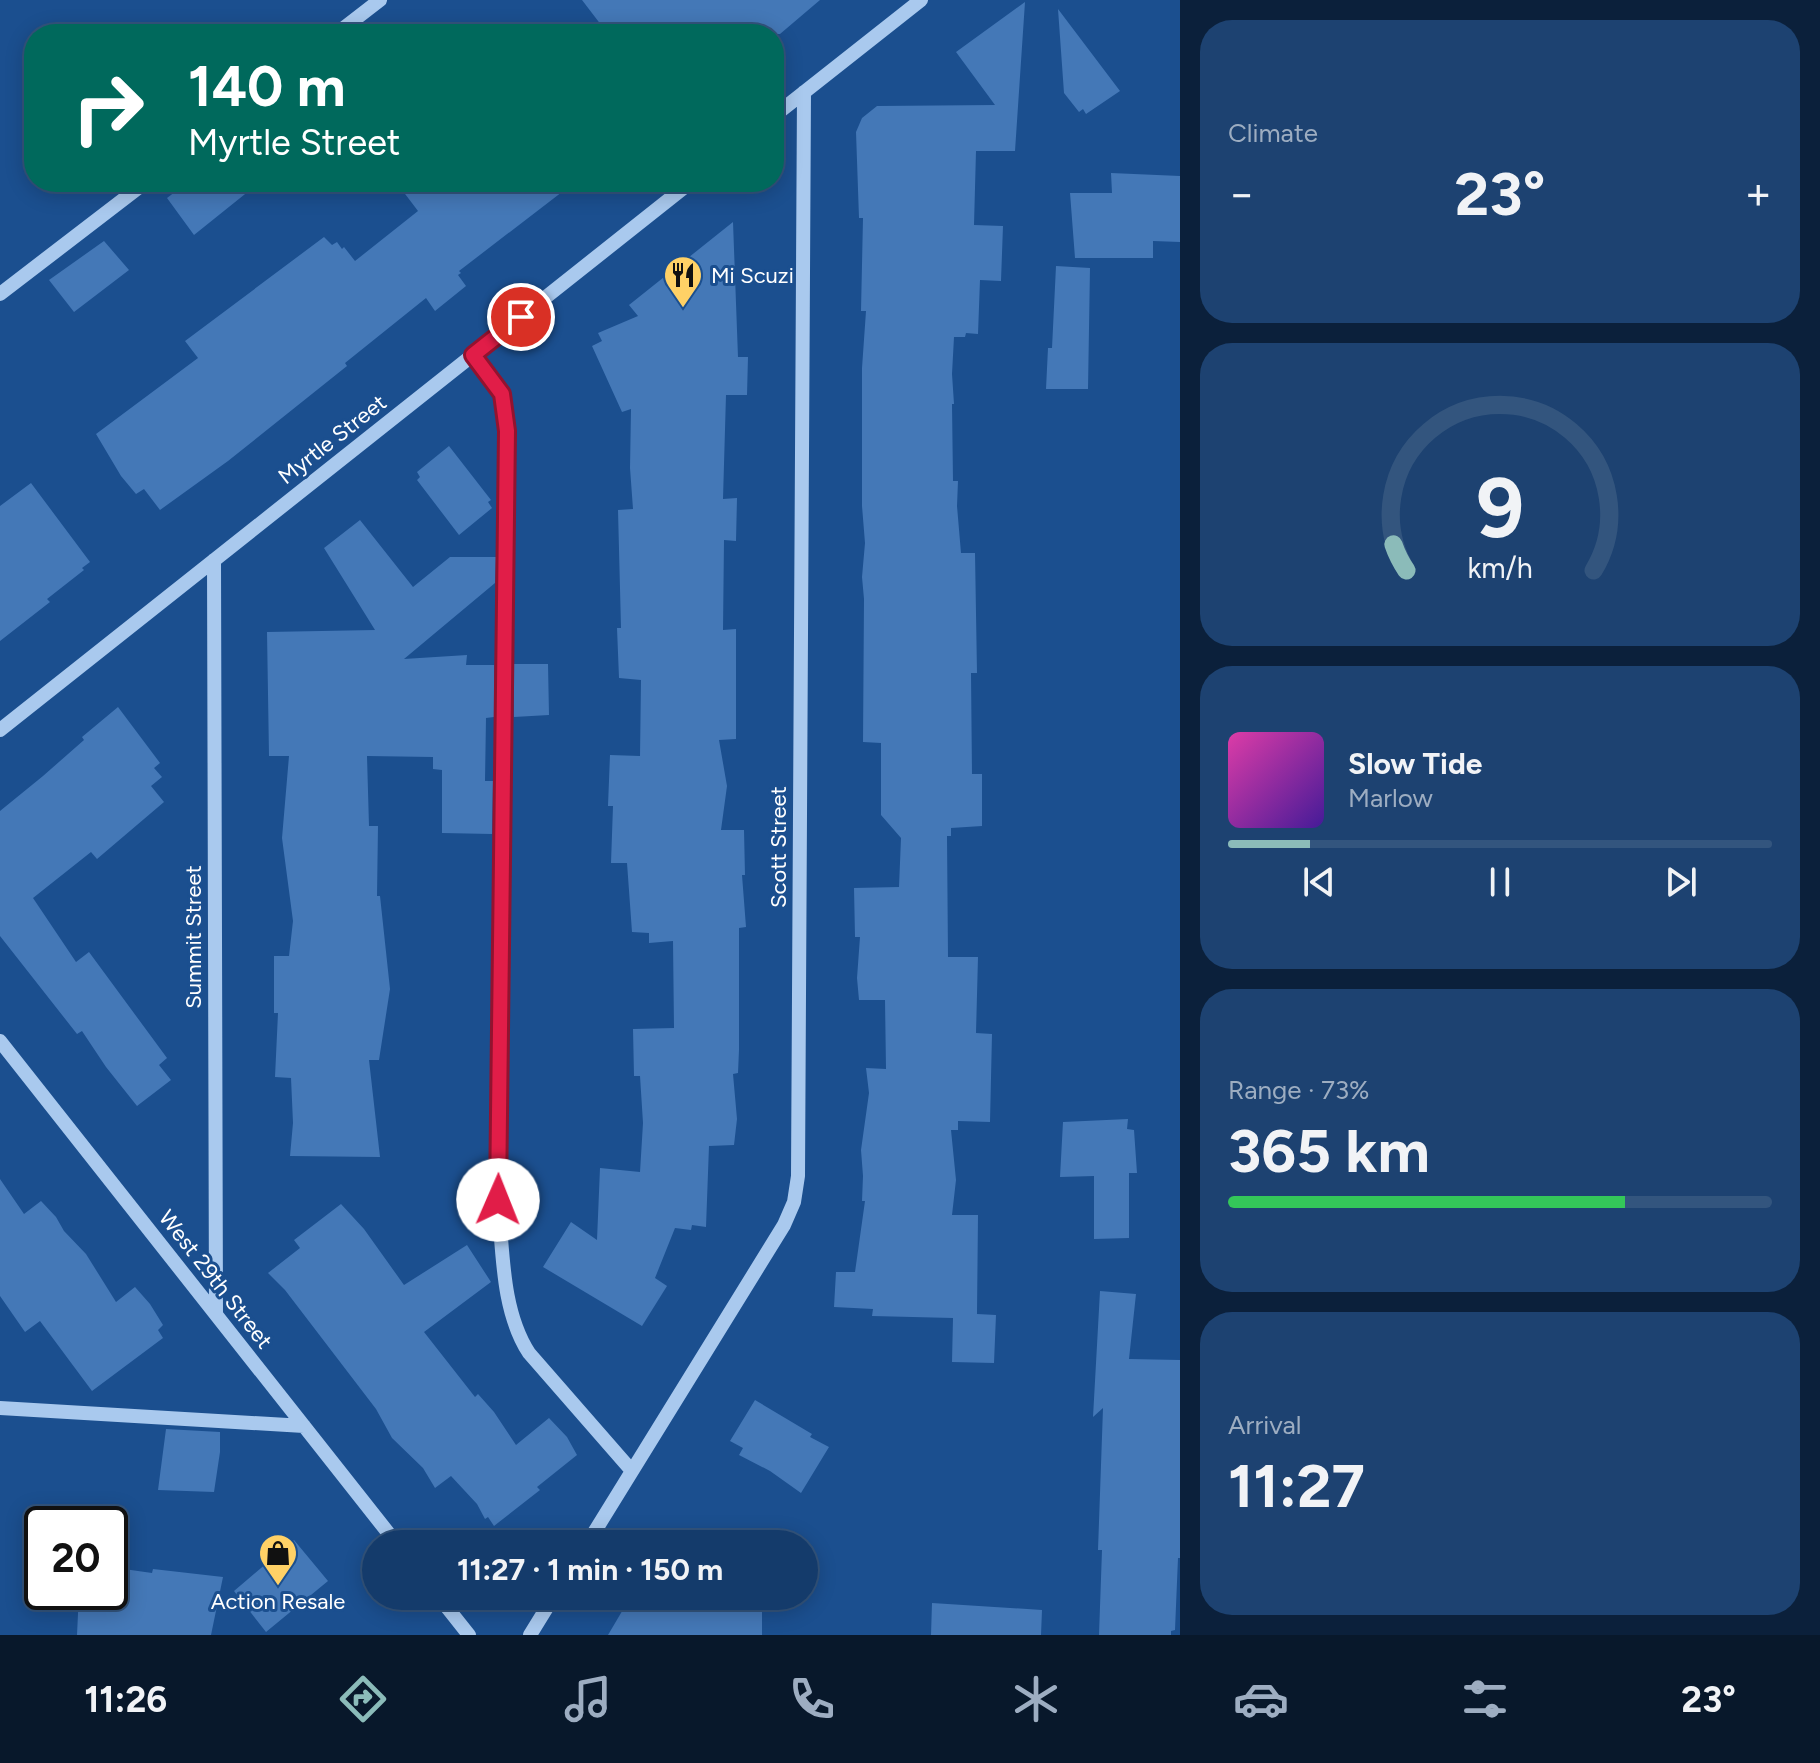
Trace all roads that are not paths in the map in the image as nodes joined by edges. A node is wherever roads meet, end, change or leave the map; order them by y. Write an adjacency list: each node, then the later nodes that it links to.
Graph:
1 (380, 0): 3 (street)
2 (921, 0): 4 (street)
3 (349, 24)
4 (804, 92): 5 (street); 16 (street, Scott Street)
5 (784, 108)
6 (133, 192): 8 (street)
7 (678, 192): 9 (street, Myrtle Street)
8 (0, 294)
9 (473, 355): 10 (street, Myrtle Street); 16 (street)
10 (214, 560): 11 (street, Myrtle Street); 13 (street, Summit Street)
11 (0, 730)
12 (0, 1041): 13 (street, West 29th Street)
13 (216, 1314): 15 (street, West 29th Street)
14 (0, 1408): 15 (street)
15 (304, 1426): 17 (street, West 29th Street)
16 (632, 1471): 18 (street, Scott Street)
17 (386, 1530)
18 (596, 1530)
19 (449, 1610): 21 (street)
20 (545, 1610): 22 (street)
21 (469, 1635)
22 (530, 1635)

